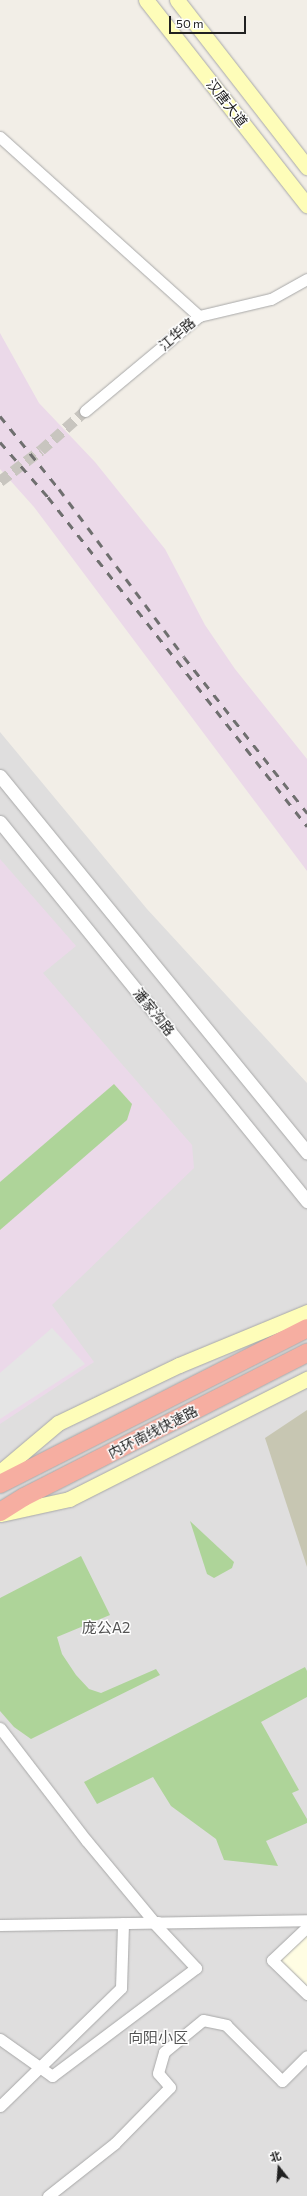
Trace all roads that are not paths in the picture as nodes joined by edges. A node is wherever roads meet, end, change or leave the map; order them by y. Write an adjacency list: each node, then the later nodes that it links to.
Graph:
1 (146, 0): 5 (main road, 汉唐大道)
2 (177, 0): 4 (main road, 汉唐大道)
3 (0, 137): 8 (street)
4 (307, 167): 5 (main road)
5 (289, 182): 6 (main road, 汉唐大道)
6 (307, 204)
7 (307, 279): 8 (street, 江华路)
8 (199, 316): 9 (street, 江华路)
9 (84, 411)
10 (0, 776): 12 (street)
11 (0, 822): 13 (street, 潘家沟路)
12 (307, 1153)
13 (307, 1201)
14 (307, 1312): 18 (main road)
15 (307, 1328): 19 (highway, 内环南线快速路)
16 (305, 1358): 20 (highway, 内环南线快速路)
17 (307, 1378): 20 (main road)
18 (0, 1472)
19 (0, 1484)
20 (0, 1513)
21 (0, 1728): 24 (street)
22 (307, 1920): 24 (street)
23 (153, 1922): 24 (street); 25 (street); 31 (street)
24 (167, 1922)
25 (123, 1923): 26 (street); 31 (street)
26 (0, 1925)
27 (307, 1927): 28 (street)
28 (307, 1994)
29 (0, 2039): 31 (street)
30 (307, 2056): 33 (street)
31 (40, 2067): 32 (street)
32 (0, 2106)
33 (48, 2196)

